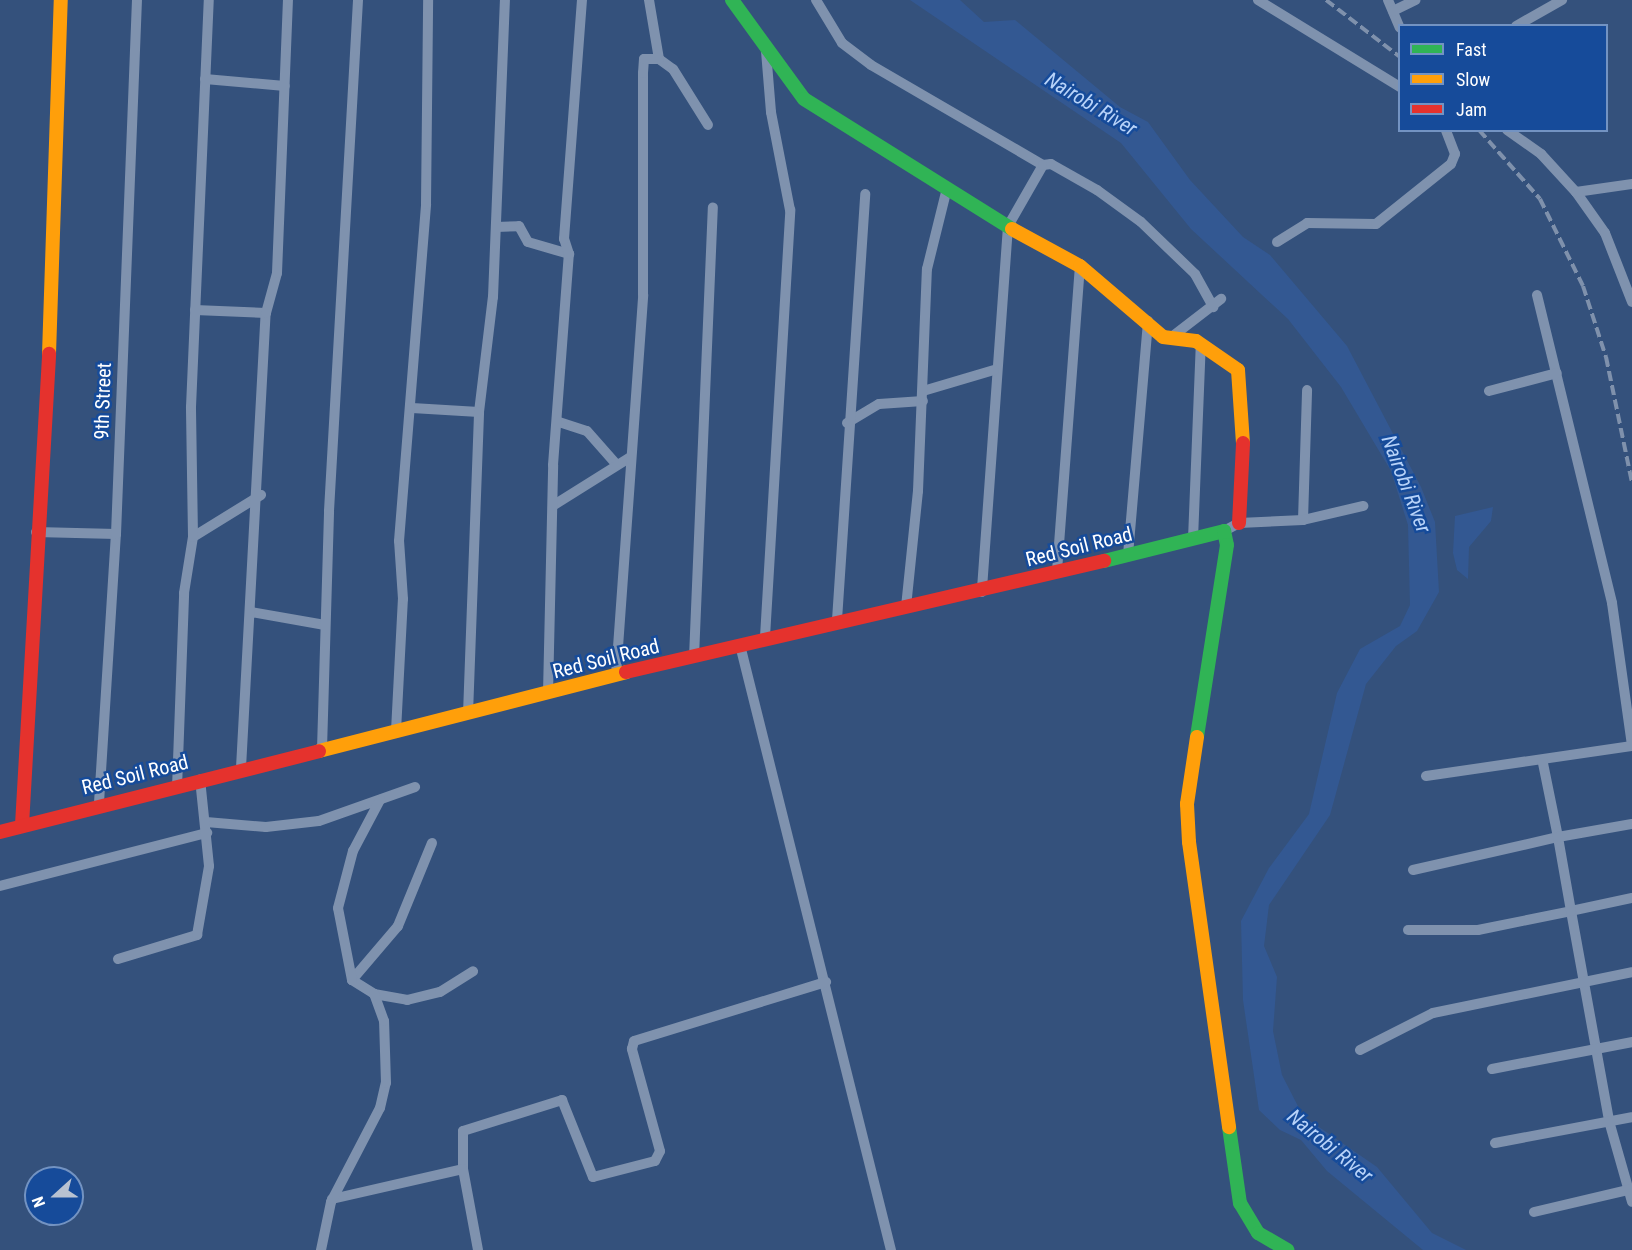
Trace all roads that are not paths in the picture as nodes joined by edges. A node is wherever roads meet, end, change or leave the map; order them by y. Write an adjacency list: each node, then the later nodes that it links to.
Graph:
1 (61, 0): 62 (street)
2 (137, 0): 63 (street, 9th Street)
3 (209, 0): 21 (street)
4 (288, 0): 22 (street)
5 (358, 0): 72 (street)
6 (428, 0): 50 (street)
7 (505, 0): 34 (street)
8 (582, 0): 36 (street)
9 (649, 0): 20 (street)
10 (732, 0): 19 (street)
11 (816, 0): 27 (street)
12 (1258, 0): 23 (street)
13 (1388, 0): 16 (street)
14 (1416, 0): 16 (street)
15 (1562, 0): 18 (street)
16 (1393, 11): 17 (street)
17 (1398, 24)
18 (1520, 24)
19 (766, 51): 29 (street); 73 (street)
20 (659, 59): 24 (street); 54 (street)
21 (205, 79): 22 (street); 40 (street)
22 (285, 86): 41 (street)
23 (1398, 86)
24 (708, 125)
25 (1447, 132): 35 (street)
26 (1511, 132): 30 (street)
27 (1043, 165): 33 (street); 43 (street)
28 (1632, 184): 30 (street)
29 (947, 188): 33 (street); 49 (street)
30 (1576, 192): 39 (street)
31 (865, 194): 53 (street)
32 (713, 207): 75 (street)
33 (1008, 226): 37 (street); 45 (street)
34 (496, 227): 36 (street); 51 (street)
35 (1278, 242)
36 (569, 254): 52 (street)
37 (1080, 266): 42 (street); 67 (street)
38 (1537, 295): 46 (street)
39 (1632, 302)
40 (195, 310): 41 (street); 64 (street)
41 (266, 313): 56 (street)
42 (1148, 321): 43 (street); 66 (street)
43 (1169, 340): 44 (street)
44 (1201, 344): 60 (street); 65 (street)
45 (994, 370): 49 (street); 68 (street)
46 (1557, 373): 48 (street); 80 (street)
47 (1307, 390): 59 (street)
48 (1489, 391)
49 (923, 396): 53 (street); 69 (street)
50 (412, 408): 51 (street); 79 (street)
51 (479, 412): 78 (street)
52 (559, 422): 55 (street); 57 (street)
53 (847, 423): 71 (street)
54 (629, 458): 55 (street); 76 (street)
55 (617, 465): 57 (street)
56 (261, 495): 64 (street); 70 (street)
57 (554, 505): 77 (street)
58 (1363, 506): 59 (street)
59 (1303, 520): 60 (street)
60 (1239, 523): 61 (street)
61 (1224, 531): 65 (street, Red Soil Road); 123 (street)
62 (36, 532): 63 (street); 90 (street)
63 (117, 534): 89 (street, 9th Street)
64 (193, 537): 87 (street)
65 (1193, 539): 66 (street, Red Soil Road)
66 (1128, 555): 67 (street, Red Soil Road)
67 (1057, 572): 68 (street, Red Soil Road)
68 (982, 592): 69 (street, Red Soil Road)
69 (906, 607): 71 (street, Red Soil Road)
70 (251, 612): 72 (street); 83 (street)
71 (837, 620): 73 (street, Red Soil Road)
72 (325, 625): 81 (street)
73 (765, 637): 74 (street, Red Soil Road)
74 (740, 645): 75 (street, Red Soil Road); 106 (street)
75 (694, 657): 76 (street, Red Soil Road)
76 (616, 675): 77 (street, Red Soil Road)
77 (548, 693): 78 (street, Red Soil Road)
78 (468, 714): 79 (street, Red Soil Road)
79 (396, 731): 81 (street, Red Soil Road)
80 (1632, 746): 82 (street)
81 (322, 749): 83 (street, Red Soil Road)
82 (1544, 763): 84 (street); 94 (street)
83 (242, 768): 85 (street, Red Soil Road)
84 (1426, 776)
85 (200, 779): 87 (street, Red Soil Road); 92 (street)
86 (415, 787): 88 (street)
87 (177, 788): 89 (street, Red Soil Road)
88 (380, 800): 92 (street); 104 (street)
89 (99, 803): 90 (street, Red Soil Road)
90 (22, 825): 93 (street, Red Soil Road)
91 (1632, 825): 94 (street)
92 (207, 827): 97 (street); 101 (street)
93 (0, 832)
94 (1558, 837): 96 (street); 99 (street)
95 (432, 843): 104 (street)
96 (1413, 870)
97 (0, 886)
98 (1632, 898): 99 (street)
99 (1571, 911): 100 (street); 105 (street)
100 (1408, 930)
101 (118, 959)
102 (473, 971): 107 (street)
103 (1632, 972): 105 (street)
104 (352, 980): 107 (street)
105 (1586, 980): 109 (street); 110 (street)
106 (826, 982): 115 (street); 122 (street)
107 (374, 994): 117 (street)
108 (1632, 1042): 109 (street)
109 (1599, 1049): 111 (street); 113 (street)
110 (1360, 1050)
111 (1492, 1069)
112 (1632, 1117): 113 (street)
113 (1609, 1122): 114 (street); 116 (street)
114 (1495, 1143)
115 (463, 1168): 117 (street); 121 (street)
116 (1629, 1189): 118 (street); 119 (street)
117 (332, 1199): 120 (street)
118 (1632, 1202)
119 (1534, 1212)
120 (321, 1250)
121 (478, 1250)
122 (891, 1250)
123 (1288, 1250)

